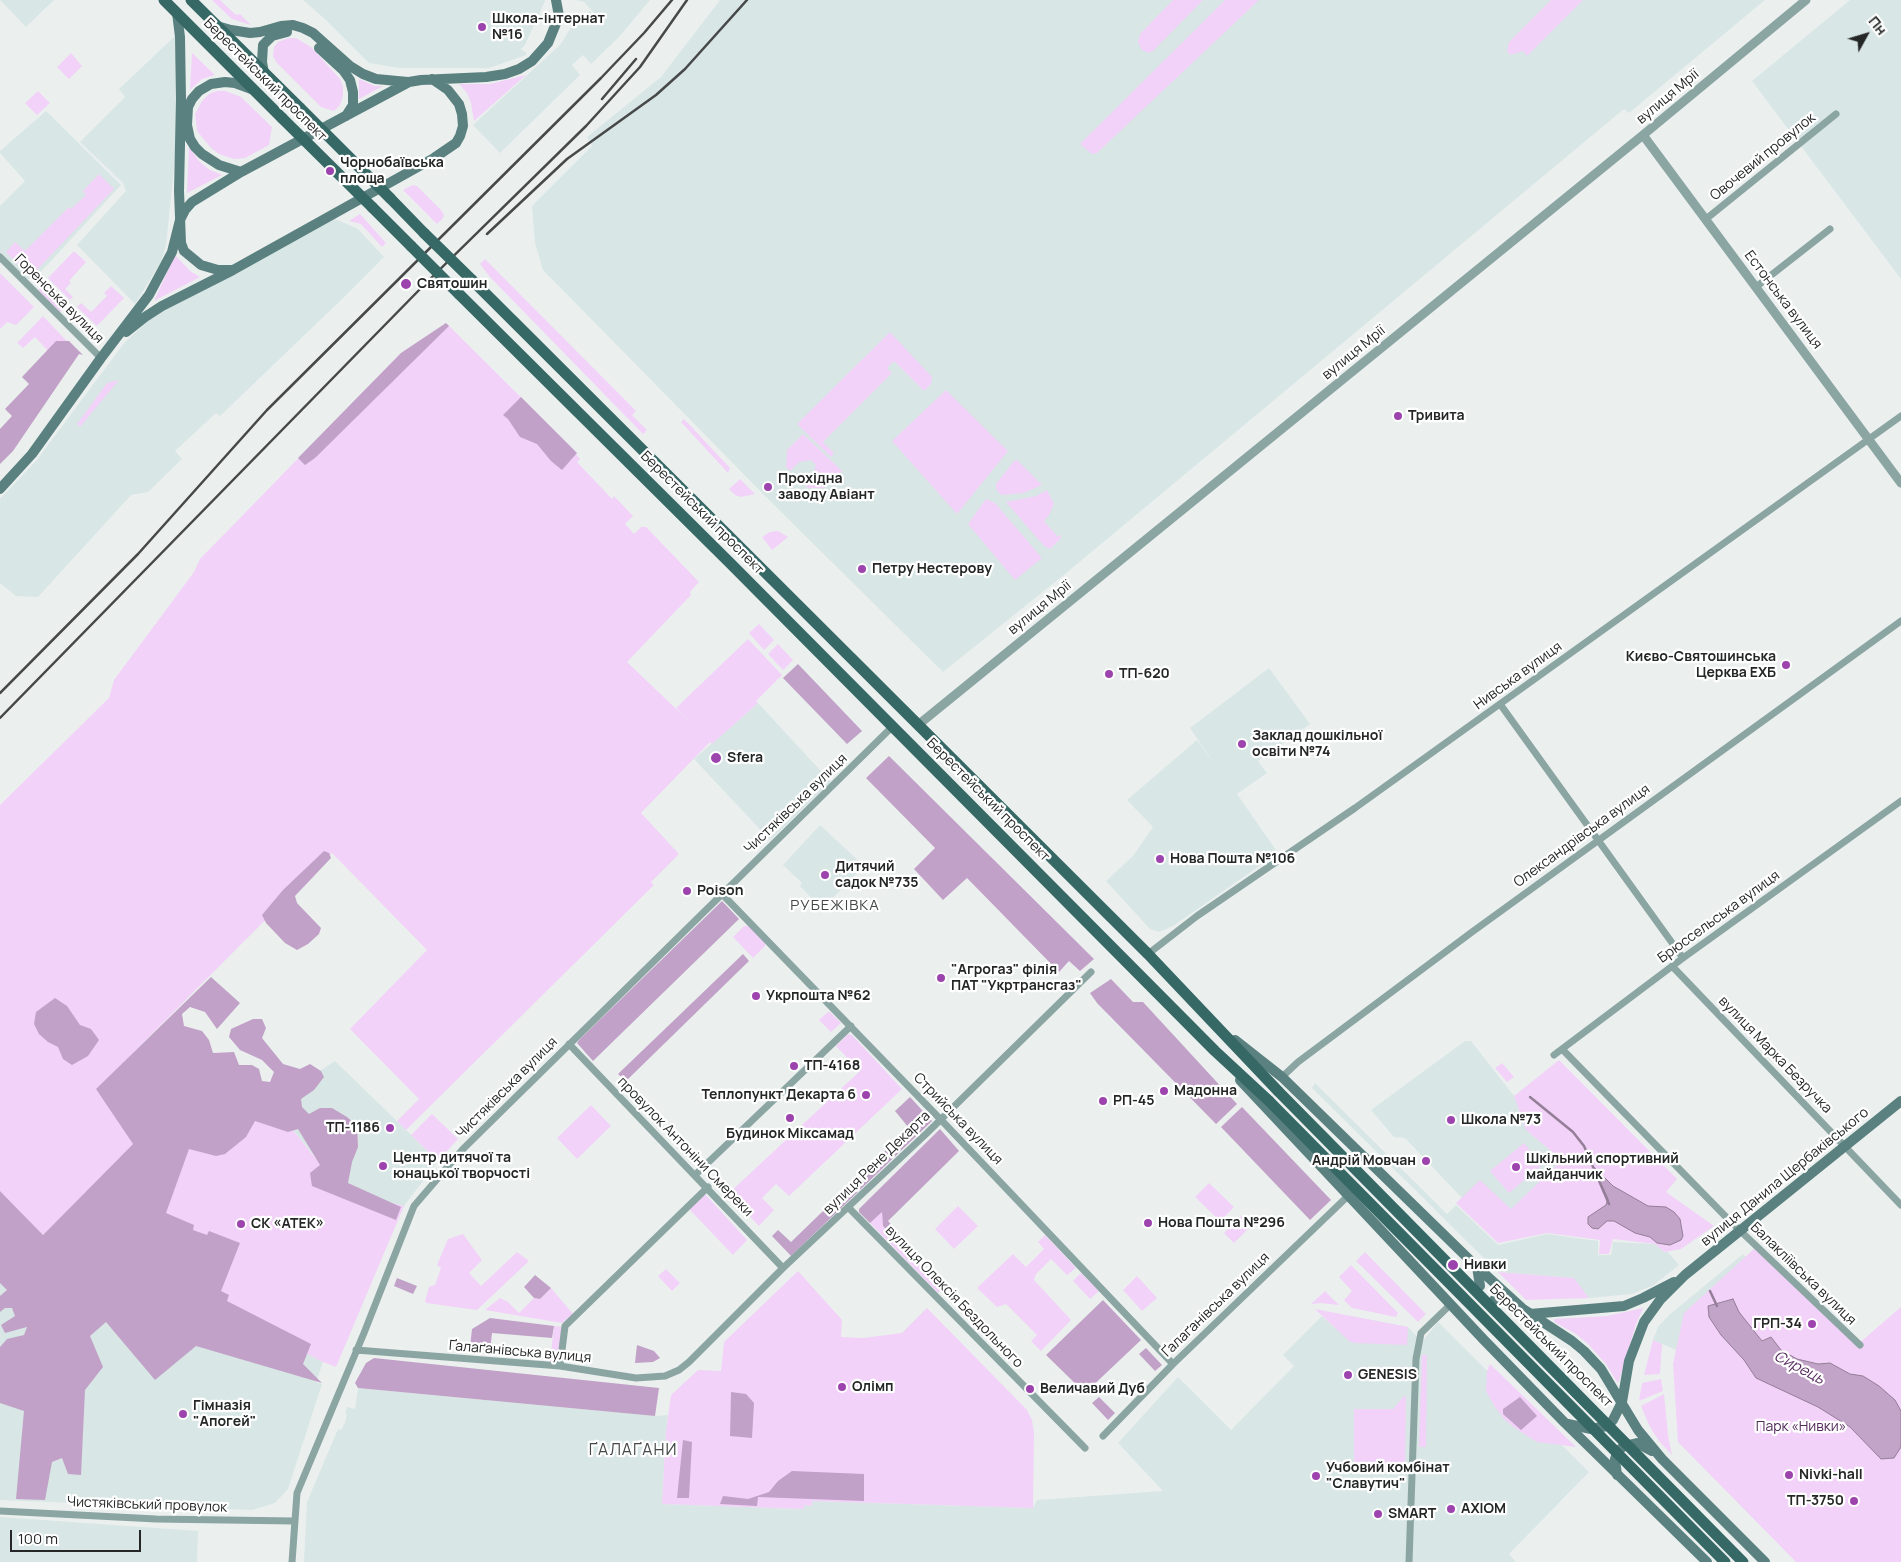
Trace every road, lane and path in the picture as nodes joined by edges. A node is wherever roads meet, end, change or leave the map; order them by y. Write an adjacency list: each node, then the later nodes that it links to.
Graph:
1 (164, 0): 5 (main road, Берестейський проспект)
2 (191, 0): 6 (main road, Берестейський проспект)
3 (556, 0): 8 (main road)
4 (1806, 0): 13 (street, вулиця Мрії)
5 (177, 13): 10 (main road, Берестейський проспект); 16 (main road)
6 (217, 26): 7 (main road, Берестейський проспект); 9 (main road)
7 (264, 73): 12 (main road); 29 (main road, Берестейський проспект, bridge)
8 (432, 79): 9 (main road); 19 (main road)
9 (409, 82): 12 (main road)
10 (254, 90): 14 (main road); 30 (main road, Берестейський проспект, bridge)
11 (1836, 114): 15 (street, Овочевий провулок)
12 (346, 116): 14 (main road)
13 (1643, 135): 15 (street, Естонська вулиця); 29 (street, вулиця Мрії)
14 (241, 172): 16 (main road)
15 (1706, 219): 20 (street, Естонська вулиця)
16 (180, 220): 19 (main road); 21 (main road)
17 (1830, 229): 20 (street)
18 (0, 257): 22 (street, Горенська вулиця)
19 (233, 270): 21 (main road)
20 (1756, 287): 24 (street, Естонська вулиця)
21 (111, 344): 22 (main road)
22 (100, 358): 26 (main road)
23 (1901, 416): 24 (street, Нивська вулиця)
24 (1869, 440): 25 (street, Естонська вулиця); 28 (street, Нивська вулиця)
25 (1901, 483)
26 (0, 489)
27 (1901, 621): 32 (street, Олександрівська вулиця)
28 (1500, 704): 32 (street); 34 (street, Нивська вулиця)
29 (918, 725): 34 (main road, Берестейський проспект)
30 (893, 726): 33 (street, Чистяківська вулиця); 42 (main road, Берестейський проспект)
31 (1901, 801): 35 (street, Брюссельська вулиця)
32 (1598, 839): 35 (street); 44 (street, Олександрівська вулиця)
33 (722, 894): 39 (street, Стрийська вулиця); 40 (street, Чистяківська вулиця)
34 (1148, 954): 38 (main road, Берестейський проспект)
35 (1683, 958): 36 (street, Брюссельська вулиця)
36 (1672, 966): 41 (street, Брюссельська вулиця); 47 (street, вулиця Марка Безручка)
37 (1091, 972): 46 (street, вулиця Рене Декарта)
38 (1213, 1022): 44 (main road, Берестейський проспект); 82 (main road, Берестейський проспект, bridge)
39 (851, 1026): 46 (street, Стрийська вулиця); 48 (street)
40 (569, 1044): 48 (street, провулок Антоніни Смереки); 66 (street, Чистяківська вулиця)
41 (1562, 1049): 43 (street, Брюссельська вулиця); 53 (street, Балакліївська вулиця)
42 (1215, 1051): 50 (main road, Берестейський проспект); 81 (main road, Берестейський проспект, bridge)
43 (1554, 1055)
44 (1282, 1077): 54 (main road, Берестейський проспект)
45 (1901, 1101): 47 (main road, вулиця Данила Щербаківського)
46 (941, 1119): 52 (street, вулиця Рене Декарта); 67 (street, Стрийська вулиця)
47 (1845, 1146): 51 (street, вулиця Марка Безручка); 53 (main road, вулиця Данила Щербаківського)
48 (696, 1175): 49 (street, провулок Антоніни Смереки)
49 (708, 1188): 55 (street, провулок Антоніни Смереки); 68 (street)
50 (1349, 1195): 61 (main road, Берестейський проспект); 67 (street, Ґалаґанівська вулиця)
51 (1901, 1205)
52 (848, 1207): 55 (street, вулиця Рене Декарта); 73 (street, вулиця Олексія Бездольного)
53 (1740, 1231): 56 (main road, вулиця Данила Щербаківського); 65 (street, Балакліївська вулиця)
54 (1477, 1267): 57 (main road); 58 (main road, Берестейський проспект)
55 (783, 1268): 69 (street, вулиця Рене Декарта)
56 (1685, 1275): 62 (main road, вулиця Данила Щербаківського); 70 (main road, вулиця Данила Щербаківського)
57 (1480, 1286)
58 (1512, 1299): 59 (main road); 62 (main road, Берестейський проспект)
59 (1494, 1300)
60 (1464, 1301): 61 (main road)
61 (1449, 1302): 64 (main road, Берестейський проспект); 79 (street)
62 (1530, 1314): 70 (main road, Берестейський проспект)
63 (1479, 1317): 64 (main road)
64 (1484, 1340): 71 (main road, Берестейський проспект)
65 (1860, 1345)
66 (356, 1350): 68 (street, Ґалаґанівська вулиця); 77 (street, Чистяківська вулиця)
67 (1173, 1364): 72 (street, Ґалаґанівська вулиця)
68 (560, 1366): 69 (street, Ґалаґанівська вулиця)
69 (679, 1370)
70 (1622, 1402): 71 (main road, вулиця Данила Щербаківського); 74 (main road, Берестейський проспект)
71 (1565, 1423): 75 (main road)
72 (1103, 1436)
73 (1085, 1448)
74 (1662, 1459): 75 (main road); 83 (main road, Берестейський проспект)
75 (1617, 1475): 80 (main road)
76 (0, 1511): 77 (street, Чистяківський провулок)
77 (294, 1521): 78 (street, Чистяківська вулиця)
78 (292, 1562)
79 (1409, 1562)
80 (1707, 1562)
81 (1725, 1562)
82 (1743, 1562)
83 (1765, 1562)

